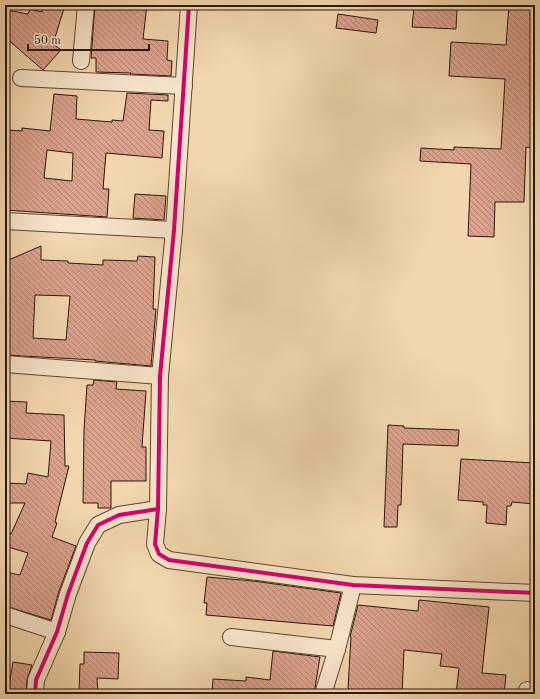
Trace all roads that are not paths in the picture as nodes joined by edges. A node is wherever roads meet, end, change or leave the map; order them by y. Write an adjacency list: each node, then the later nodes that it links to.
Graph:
1 (86, 5): 3 (street)
2 (189, 5): 5 (street)
3 (81, 61)
4 (22, 78): 5 (street)
5 (184, 86): 7 (street)
6 (5, 221): 7 (street)
7 (174, 230): 9 (street)
8 (5, 364): 9 (street)
9 (160, 376): 10 (street)
10 (158, 509): 11 (street); 14 (street)
11 (353, 585): 12 (street); 16 (street)
12 (535, 593)
13 (5, 615): 14 (street)
14 (57, 632): 17 (street)
15 (230, 637): 16 (street)
16 (337, 649): 18 (street)
17 (35, 694)
18 (323, 694)

